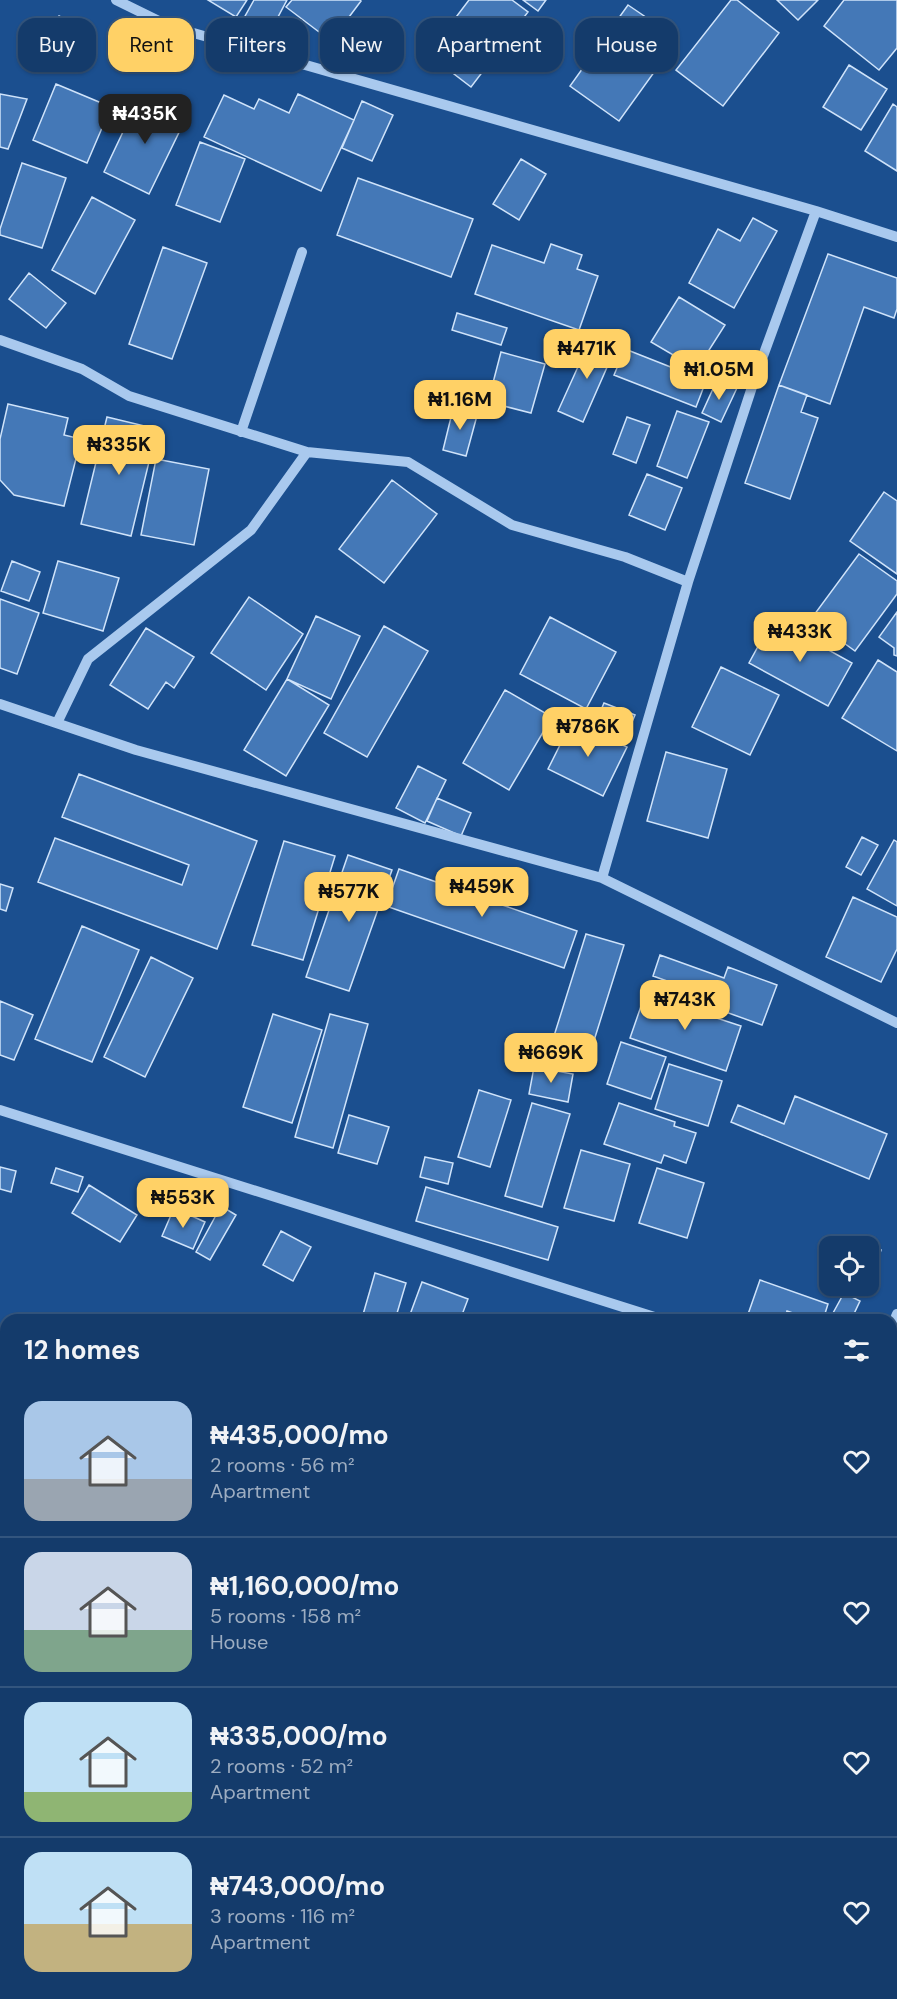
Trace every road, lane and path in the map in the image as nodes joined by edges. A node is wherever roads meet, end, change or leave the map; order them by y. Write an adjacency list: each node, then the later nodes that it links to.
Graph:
1 (116, 0): 2 (street)
2 (816, 211): 3 (street); 8 (street)
3 (897, 237)
4 (302, 252): 6 (street)
5 (0, 340): 6 (street)
6 (241, 432): 7 (street)
7 (307, 452): 8 (street); 10 (street)
8 (688, 582): 11 (street)
9 (0, 704): 10 (street)
10 (57, 723): 11 (street)
11 (602, 878): 12 (street)
12 (897, 1023)
13 (0, 1110): 14 (street)
14 (645, 1314)

